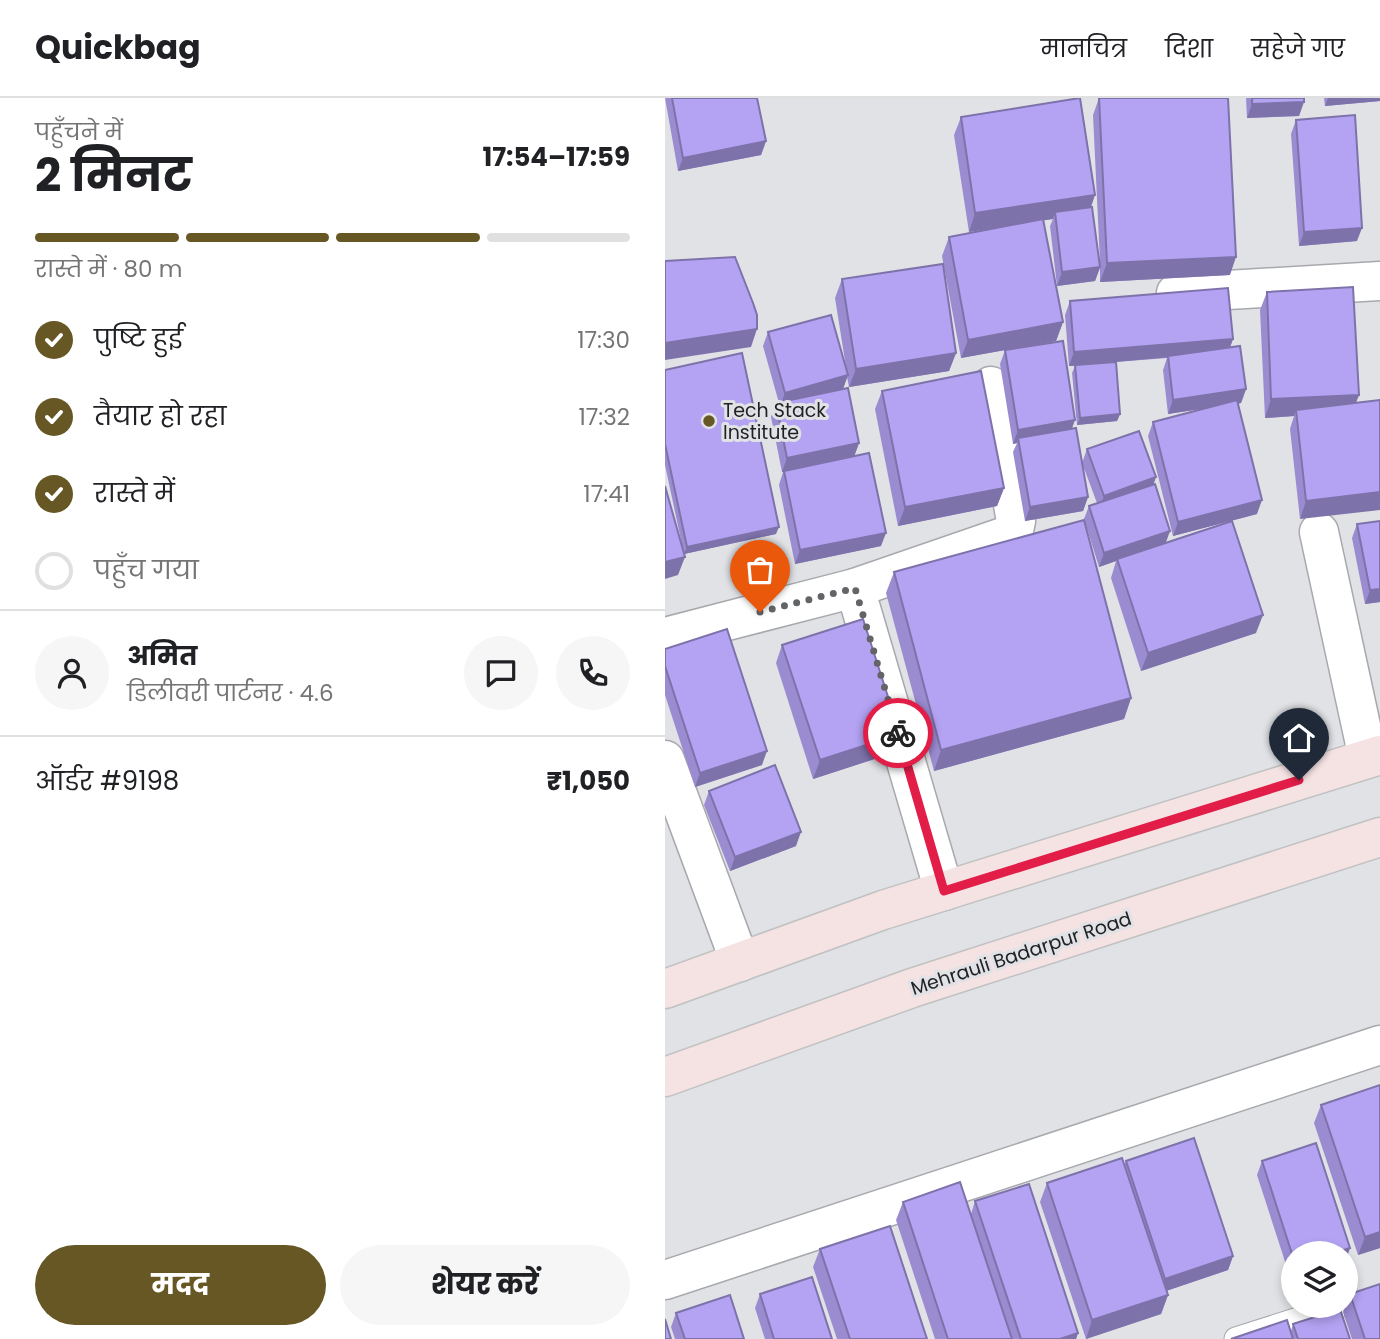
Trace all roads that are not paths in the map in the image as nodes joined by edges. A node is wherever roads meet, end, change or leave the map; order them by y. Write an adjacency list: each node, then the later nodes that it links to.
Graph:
1 (1380, 281): 2 (street)
2 (1144, 295)
3 (991, 386): 5 (street)
4 (1318, 532): 7 (street)
5 (855, 588): 6 (street); 10 (street)
6 (665, 637)
7 (1374, 757): 10 (main road)
8 (665, 760): 11 (street)
9 (1380, 837): 14 (main road, Mehrauli Badarpur Road)
10 (944, 891): 11 (main road)
11 (740, 962): 12 (main road)
12 (665, 989)
13 (1380, 1045): 15 (street)
14 (665, 1077)
15 (665, 1280)
16 (1301, 1318): 17 (lane)
17 (1236, 1339)

